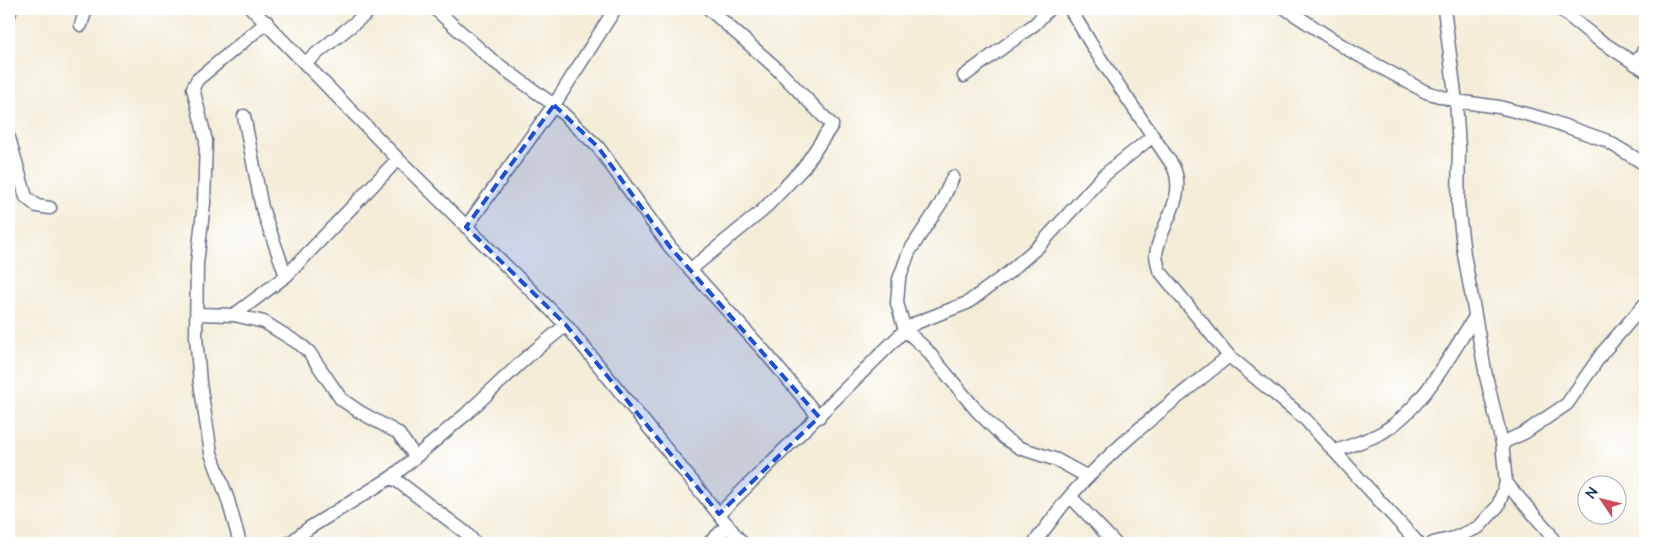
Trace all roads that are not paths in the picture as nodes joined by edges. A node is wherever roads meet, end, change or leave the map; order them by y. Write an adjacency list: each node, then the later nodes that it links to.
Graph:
1 (11, 9): 13 (street)
2 (86, 9): 15 (street)
3 (252, 9): 14 (street)
4 (372, 9): 17 (street)
5 (435, 9): 23 (street)
6 (615, 9): 23 (street)
7 (709, 9): 32 (street)
8 (1049, 9): 19 (street)
9 (1070, 9): 25 (street)
10 (1286, 9): 22 (street)
11 (1444, 9): 22 (street)
12 (1560, 9): 18 (street)
13 (9, 15)
14 (267, 22): 17 (street); 35 (street)
15 (81, 25)
16 (1645, 49): 18 (street)
17 (306, 62): 27 (street)
18 (1640, 67)
19 (964, 76)
20 (9, 86): 21 (street)
21 (9, 96)
22 (1456, 101): 28 (street); 37 (street)
23 (554, 105): 31 (street); 32 (street)
24 (244, 116): 33 (street)
25 (1153, 136): 39 (street); 40 (street)
26 (9, 138): 30 (street)
27 (398, 159): 31 (street); 33 (street)
28 (1645, 164)
29 (953, 177): 39 (street)
30 (50, 208)
31 (466, 227): 38 (street)
32 (690, 269): 41 (street)
33 (286, 276): 36 (street)
34 (1645, 304): 42 (street)
35 (197, 314): 36 (street); 51 (street)
36 (234, 315): 44 (street)
37 (1474, 318): 42 (street); 43 (street)
38 (566, 325): 44 (street); 49 (street)
39 (905, 330): 41 (street); 46 (street)
40 (1229, 356): 43 (street); 46 (street)
41 (819, 417): 49 (street)
42 (1502, 443): 47 (street)
43 (1336, 451): 58 (street)
44 (415, 456): 45 (street)
45 (392, 477): 52 (street); 53 (street)
46 (1088, 478): 48 (street)
47 (1506, 483): 59 (street); 60 (street)
48 (1070, 496): 56 (street); 57 (street)
49 (719, 514): 50 (street)
50 (728, 525): 54 (street); 55 (street)
51 (240, 543)
52 (290, 543)
53 (476, 543)
54 (709, 543)
55 (742, 543)
56 (1034, 543)
57 (1115, 543)
58 (1418, 543)
59 (1433, 543)
60 (1555, 543)

